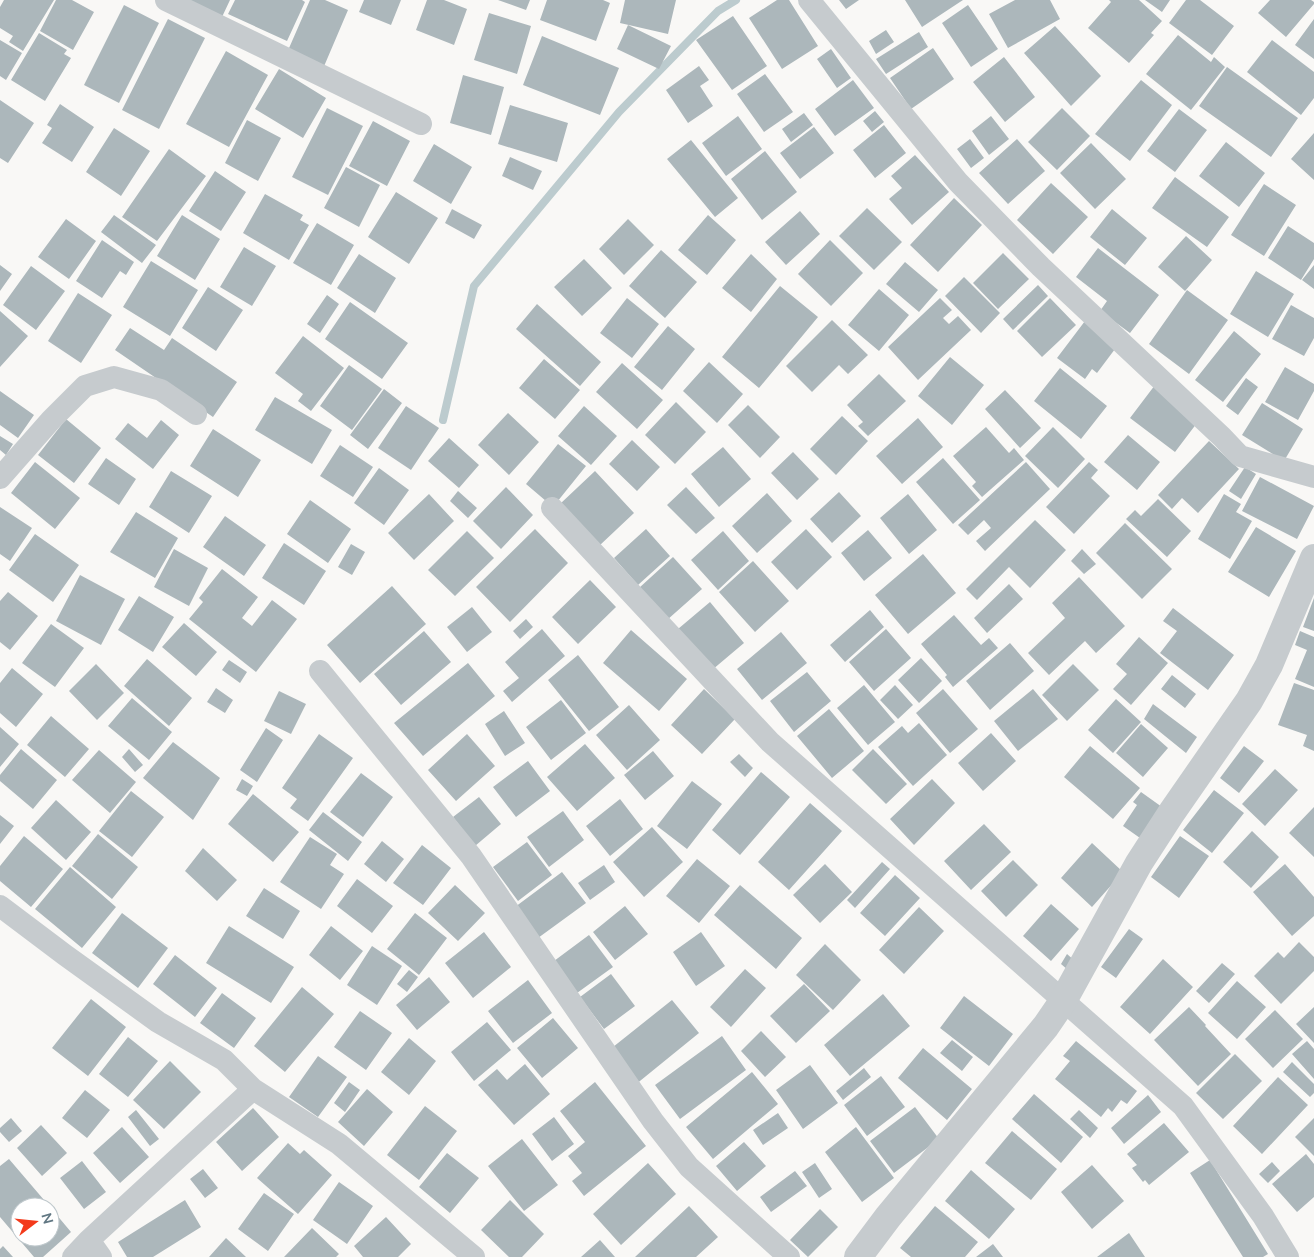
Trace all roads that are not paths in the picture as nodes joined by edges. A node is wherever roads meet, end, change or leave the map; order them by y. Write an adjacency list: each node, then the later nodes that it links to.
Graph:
1 (166, 0): 3 (street)
2 (809, 0): 5 (street)
3 (421, 124)
4 (196, 414): 6 (street)
5 (1314, 477)
6 (0, 478)
7 (552, 508): 11 (street)
8 (1314, 558): 11 (street)
9 (320, 671): 16 (street)
10 (0, 906): 12 (street)
11 (1064, 1001): 17 (street); 18 (street)
12 (253, 1089): 13 (street); 15 (street)
13 (95, 1248): 14 (street)
14 (73, 1257)
15 (474, 1257)
16 (789, 1257)
17 (858, 1257)
18 (1288, 1257)

